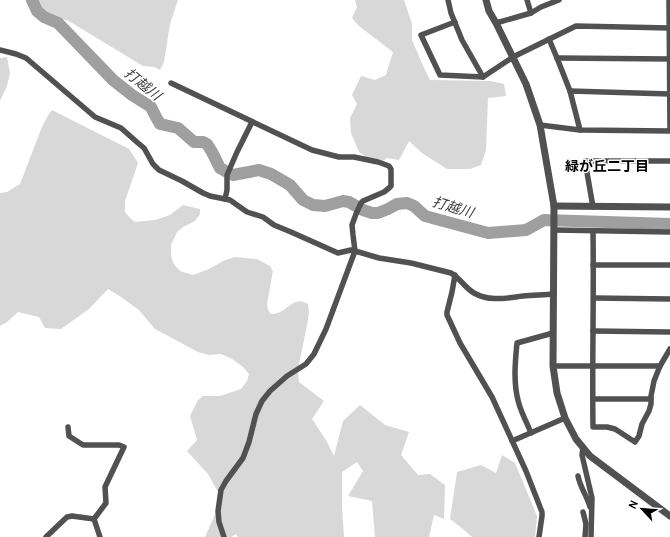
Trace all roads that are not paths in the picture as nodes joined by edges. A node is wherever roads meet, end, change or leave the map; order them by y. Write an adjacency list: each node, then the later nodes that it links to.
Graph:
1 (448, 0): 7 (street)
2 (486, 0): 8 (street)
3 (527, 0): 6 (street)
4 (559, 0): 6 (street)
5 (670, 0): 9 (street)
6 (532, 13): 8 (street)
7 (454, 22): 15 (street); 15 (street)
8 (496, 23): 12 (street)
9 (670, 28): 10 (street); 14 (street)
10 (549, 39): 12 (street); 13 (street)
11 (0, 50): 24 (street)
12 (513, 57): 15 (street); 21 (street)
13 (557, 58): 14 (street); 18 (street)
14 (670, 59): 16 (street)
15 (483, 77)
16 (670, 81): 19 (street)
17 (170, 83): 20 (street)
18 (570, 91): 19 (street); 22 (street)
19 (670, 94): 22 (street)
20 (252, 122): 24 (street); 31 (street)
21 (540, 125): 22 (street); 27 (street)
22 (580, 130)
23 (670, 161): 25 (street)
24 (225, 199): 31 (street)
25 (593, 207): 26 (street); 27 (street)
26 (670, 207)
27 (554, 208): 28 (street)
28 (554, 228): 29 (street); 35 (street)
29 (593, 230): 30 (street); 32 (street)
30 (670, 232)
31 (355, 251): 34 (street); 59 (street)
32 (594, 265): 33 (street); 36 (street)
33 (670, 265)
34 (454, 275): 35 (street); 50 (street)
35 (554, 294): 40 (street)
36 (594, 298): 37 (street); 38 (street)
37 (670, 299)
38 (593, 331): 39 (street); 43 (street)
39 (670, 332)
40 (553, 333): 42 (street); 49 (street)
41 (670, 349): 44 (street)
42 (553, 366): 43 (street); 47 (street)
43 (592, 366): 44 (street); 45 (street)
44 (660, 366): 46 (street)
45 (593, 399): 46 (street); 46 (street)
46 (651, 399)
47 (565, 418): 49 (street); 51 (street)
48 (68, 427): 56 (street)
49 (531, 433): 50 (street)
50 (512, 441): 60 (street)
51 (583, 447): 53 (street); 55 (street)
52 (578, 476): 53 (street)
53 (592, 511): 62 (street)
54 (583, 512): 61 (street)
55 (670, 516)
56 (94, 520): 57 (street); 58 (street)
57 (46, 537)
58 (100, 537)
59 (224, 537)
60 (539, 537)
61 (585, 537)
62 (592, 537)

